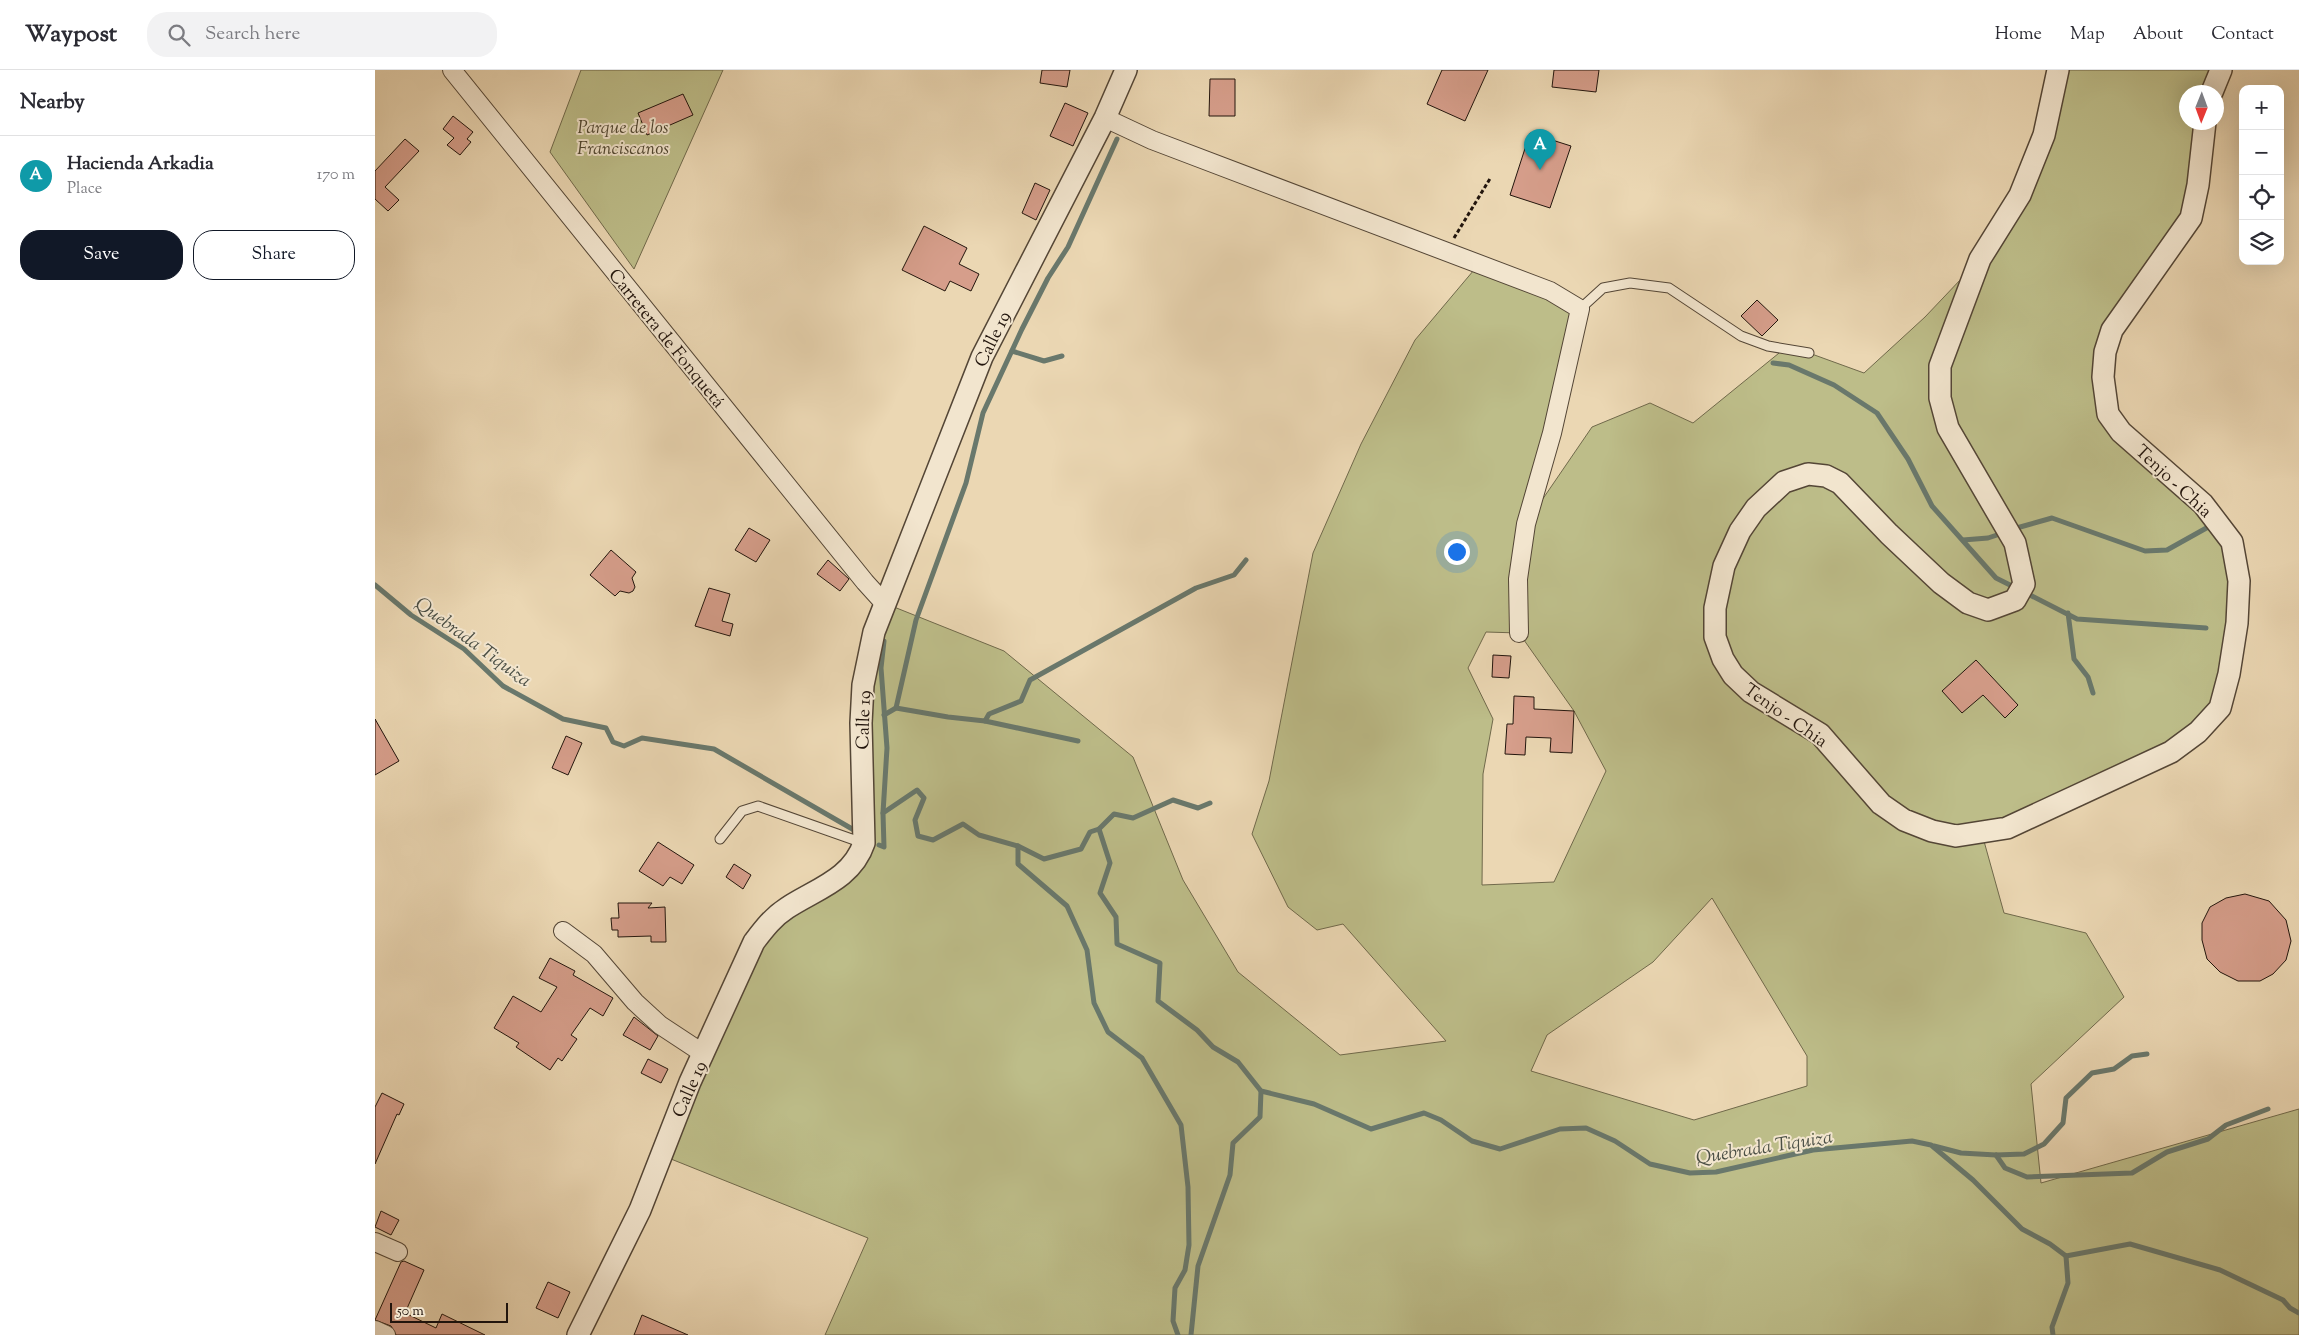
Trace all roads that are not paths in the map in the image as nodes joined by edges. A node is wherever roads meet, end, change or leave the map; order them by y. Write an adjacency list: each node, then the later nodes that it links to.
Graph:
1 (452, 70): 10 (street, Carretera de Fonquetá)
2 (1126, 70): 6 (street, Calle 19)
3 (2058, 70): 7 (street, Tenjo - Chia)
4 (2221, 70): 5 (street)
5 (2215, 85)
6 (1105, 118): 8 (street); 10 (street, Calle 19)
7 (2204, 130)
8 (1580, 309): 9 (lane); 11 (street)
9 (1809, 353)
10 (885, 603): 13 (street, Calle 19)
11 (1519, 633)
12 (720, 839): 13 (lane)
13 (864, 843): 15 (street, Calle 19)
14 (563, 931): 15 (street)
15 (704, 1054): 20 (street, Calle 19)
16 (375, 1242): 17 (street)
17 (398, 1252)
18 (375, 1330): 19 (street)
19 (386, 1335)
20 (577, 1335)

